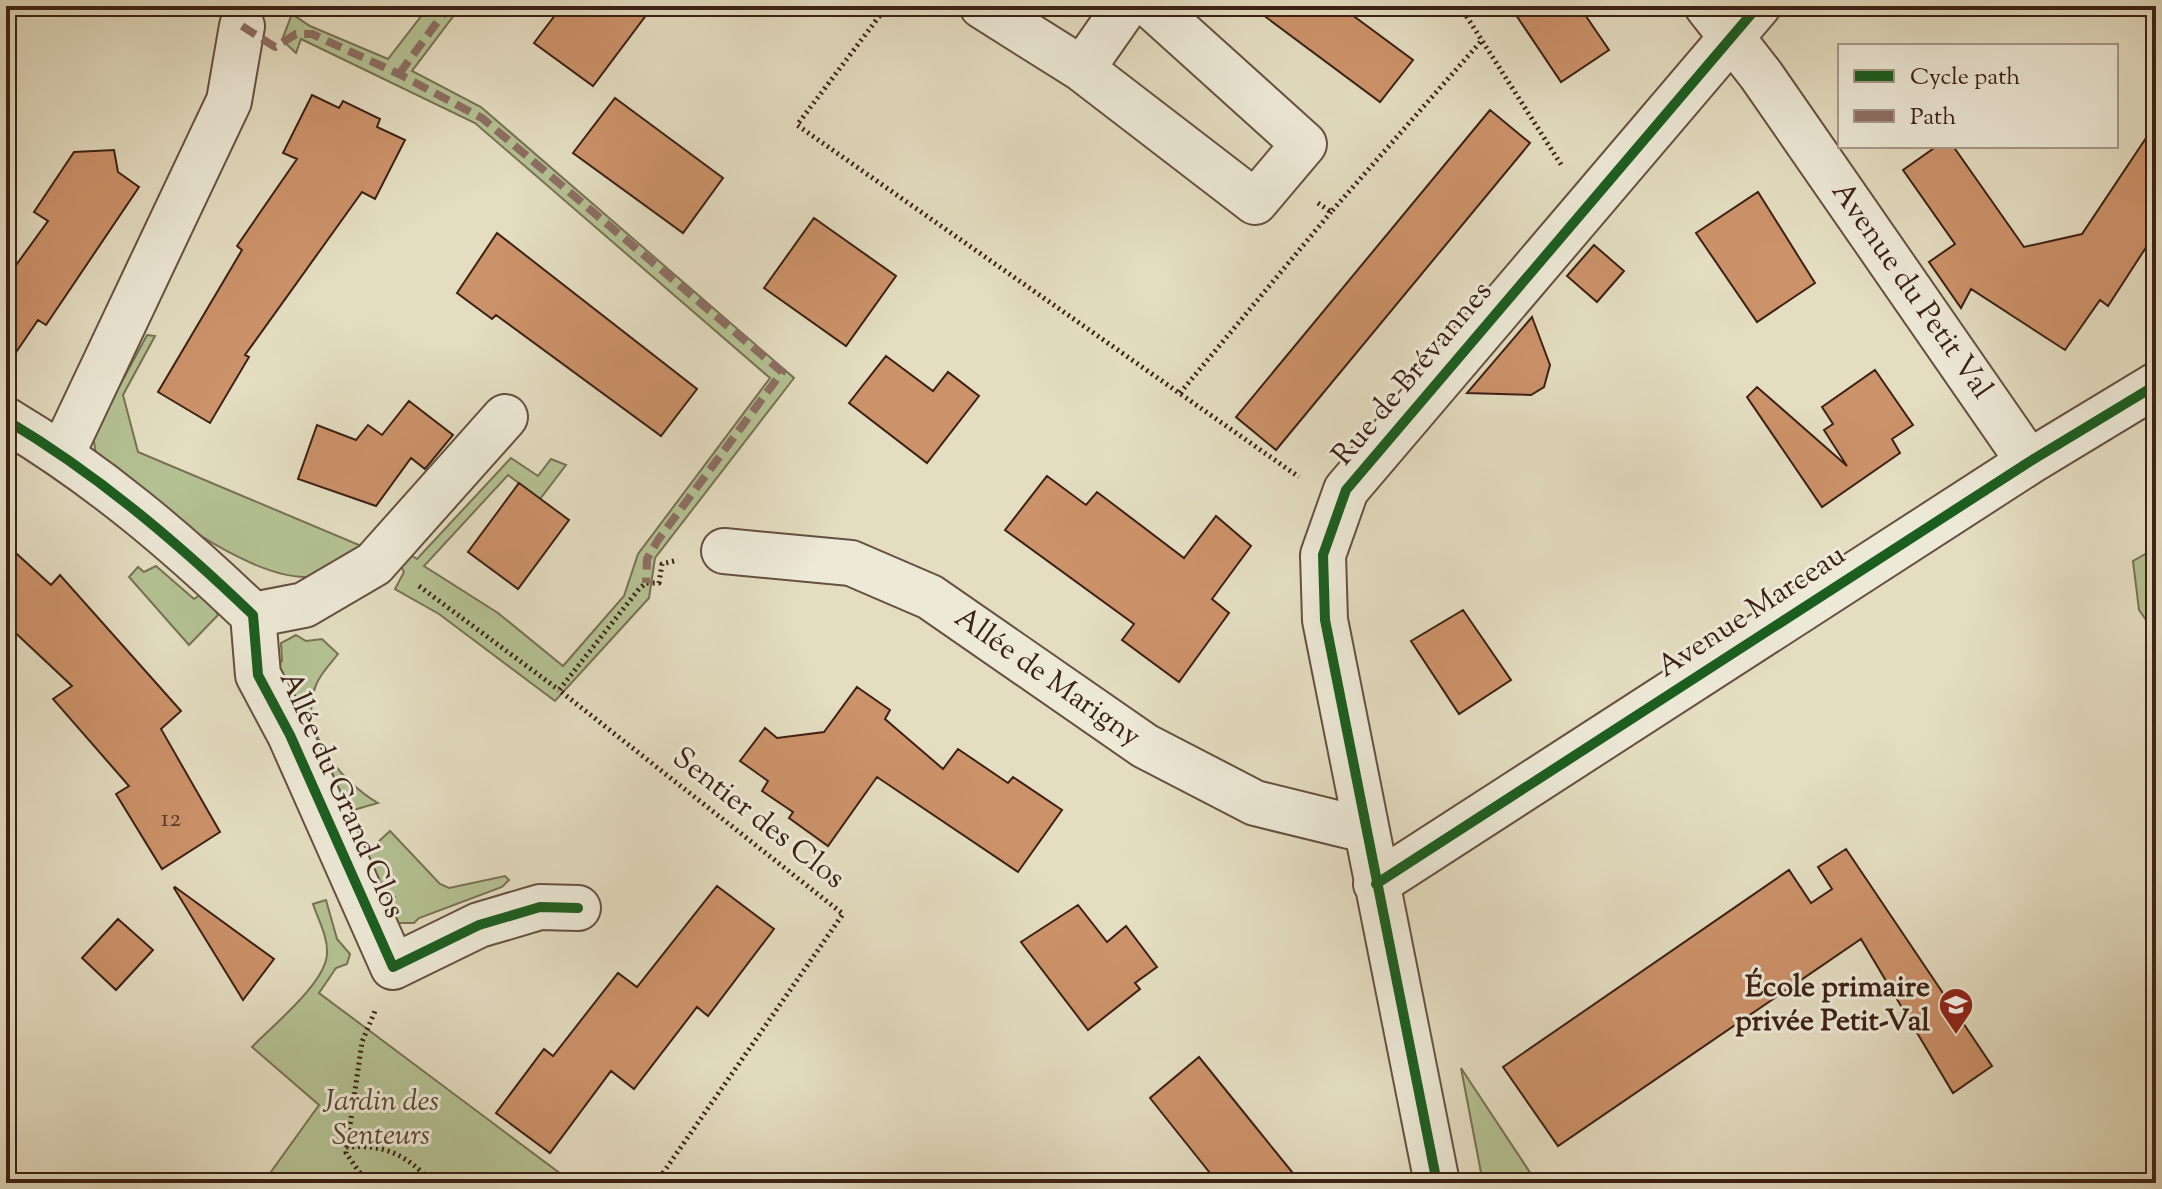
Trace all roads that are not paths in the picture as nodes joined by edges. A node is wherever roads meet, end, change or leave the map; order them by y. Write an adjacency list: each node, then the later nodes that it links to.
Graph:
1 (982, 6): 6 (street)
2 (1126, 6): 6 (street)
3 (1151, 6): 6 (street)
4 (1732, 17): 11 (street, Avenue du Petit Val); 14 (street, Rue de Brévannes)
5 (242, 26): 10 (street)
6 (1082, 69)
7 (2156, 385): 11 (street, Avenue Marceau)
8 (505, 417): 13 (street)
9 (6, 420): 10 (street)
10 (62, 454): 13 (street)
11 (2029, 462): 15 (street, Avenue Marceau)
12 (724, 551): 14 (street, Allée de Marigny)
13 (253, 615): 16 (street, Allée du Grand Clos)
14 (1365, 830): 15 (street, Rue de Brévannes)
15 (1376, 884): 17 (street, Rue de Brévannes)
16 (578, 908)
17 (1437, 1183)

